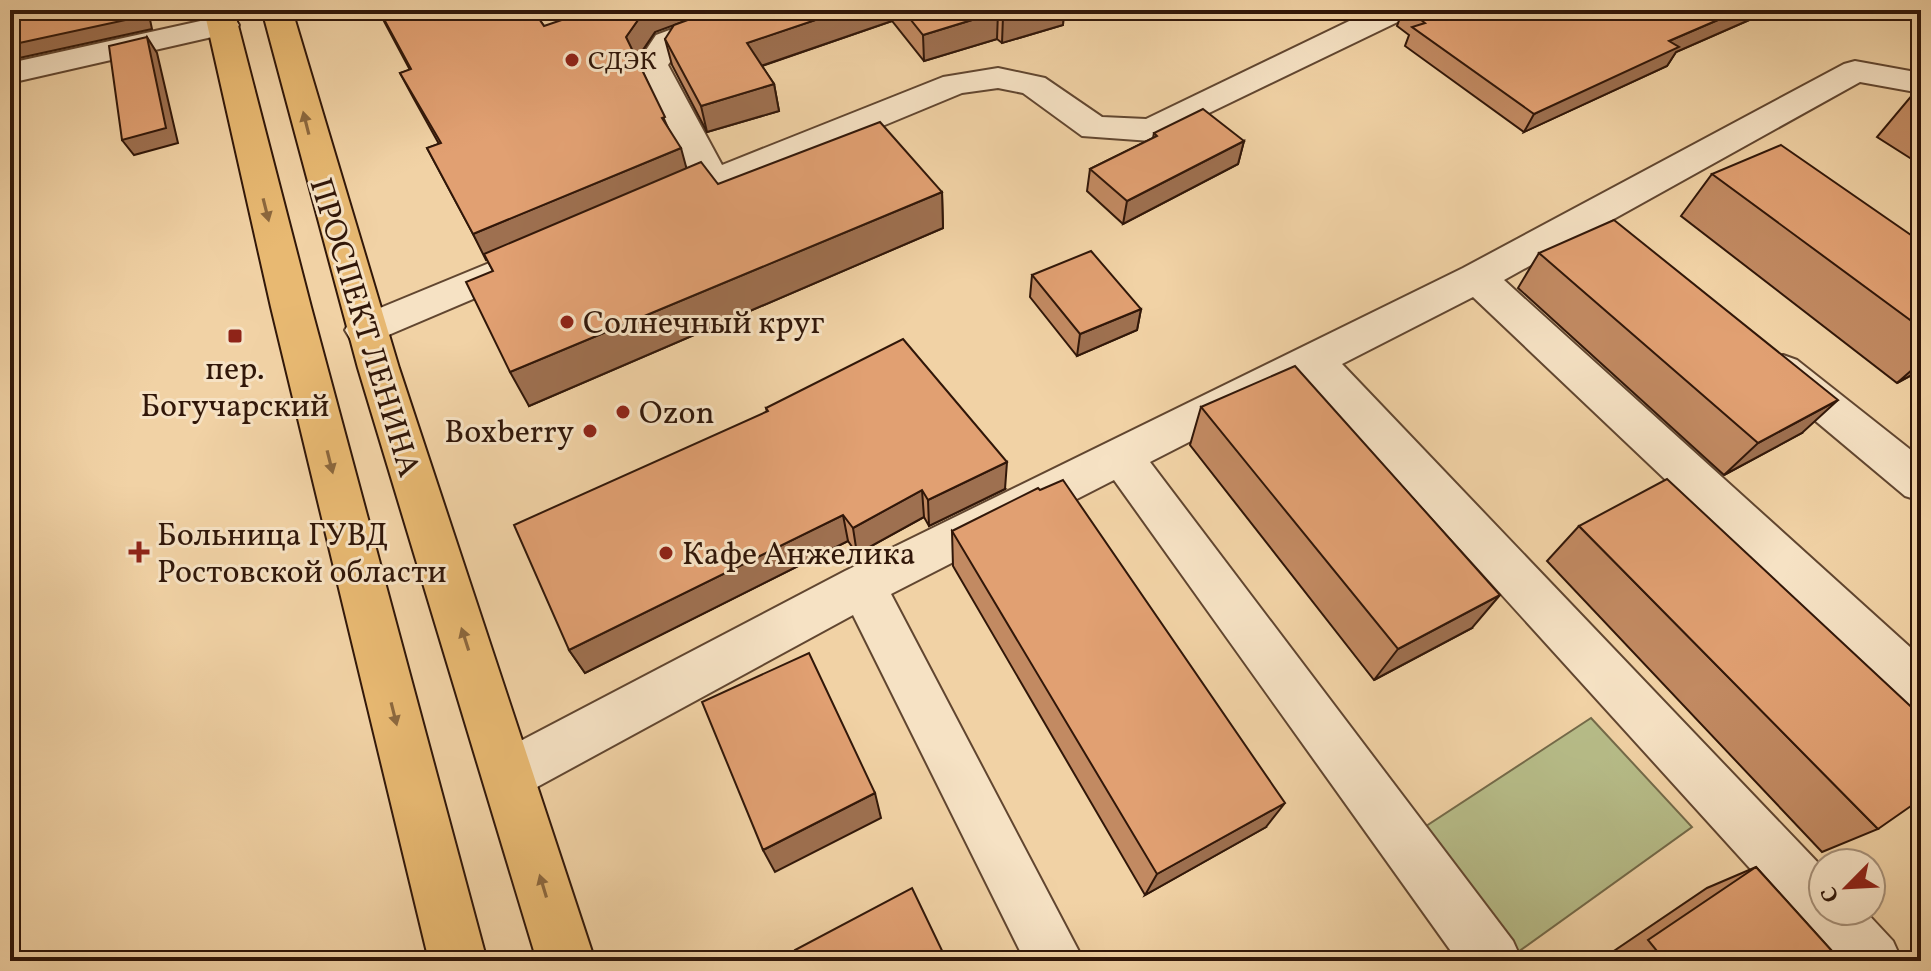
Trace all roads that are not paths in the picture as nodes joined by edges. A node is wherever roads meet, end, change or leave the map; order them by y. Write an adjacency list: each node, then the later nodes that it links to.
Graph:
1 (277, 10): 11 (main road, ПРОСПЕКТ ЛЕНИНА, one-way to 1)
2 (753, 10): 7 (street)
3 (1397, 10): 7 (street)
4 (221, 18): 5 (street); 21 (main road, ПРОСПЕКТ ЛЕНИНА, one-way to 21)
5 (10, 73)
6 (1921, 83): 10 (street)
7 (712, 181): 8 (street)
8 (625, 218)
9 (553, 249): 11 (street)
10 (1477, 278): 13 (street); 17 (street)
11 (365, 330): 18 (main road, ПРОСПЕКТ ЛЕНИНА, one-way to 11)
12 (1750, 344): 15 (street)
13 (1314, 361): 14 (street); 19 (street)
14 (1120, 454): 16 (street); 24 (street)
15 (1921, 483)
16 (862, 586): 18 (street); 23 (street)
17 (1921, 689)
18 (508, 775): 22 (main road, ПРОСПЕКТ ЛЕНИНА, one-way to 18)
19 (1807, 890)
20 (1842, 927): 25 (street)
21 (458, 961)
22 (566, 961)
23 (1055, 961)
24 (1493, 961)
25 (1873, 961)

